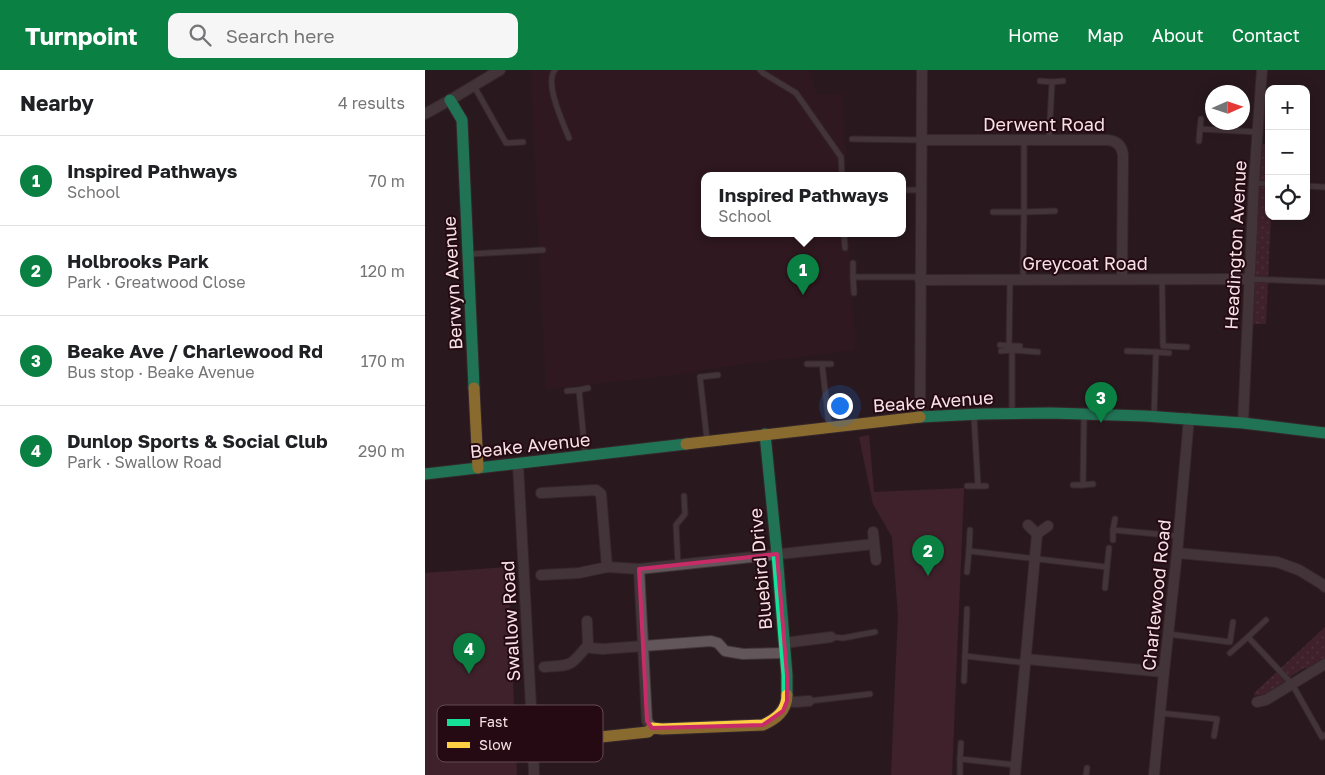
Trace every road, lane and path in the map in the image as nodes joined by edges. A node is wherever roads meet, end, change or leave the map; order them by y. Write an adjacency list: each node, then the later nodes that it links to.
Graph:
1 (500, 70): 9 (street)
2 (555, 70): 15 (lane)
3 (760, 70): 22 (lane)
4 (922, 70): 17 (street)
5 (1262, 70): 14 (street, Headington Avenue)
6 (1040, 81): 8 (lane)
7 (1063, 81): 8 (lane)
8 (1051, 82): 19 (lane)
9 (474, 86): 10 (street); 21 (lane)
10 (450, 100): 11 (street); 35 (street, Berwyn Avenue)
11 (425, 114)
12 (1201, 119): 13 (lane)
13 (1200, 129): 14 (lane); 20 (lane)
14 (1257, 132): 23 (street, Headington Avenue)
15 (569, 138)
16 (852, 139): 17 (lane)
17 (922, 140): 18 (street, Derwent Road); 28 (street)
18 (1024, 140): 19 (street, Derwent Road); 31 (lane)
19 (1049, 140): 42 (street, Derwent Road)
20 (1199, 141)
21 (523, 142)
22 (841, 172)
23 (1254, 183): 24 (lane); 39 (street, Headington Avenue)
24 (1265, 184)
25 (1310, 186): 26 (lane)
26 (1325, 187)
27 (906, 190): 28 (lane)
28 (921, 190): 38 (street)
29 (1055, 211): 31 (lane)
30 (993, 212): 31 (lane)
31 (1024, 212): 41 (lane)
32 (844, 237): 33 (lane)
33 (845, 248)
34 (543, 250): 35 (lane)
35 (468, 254): 75 (street, Berwyn Avenue)
36 (853, 263): 37 (lane)
37 (853, 277): 38 (lane); 45 (lane)
38 (920, 278): 40 (street, Greycoat Road); 66 (street)
39 (1250, 278): 43 (street, Greycoat Road); 44 (lane); 68 (street, Headington Avenue)
40 (1010, 279): 41 (street, Greycoat Road); 49 (lane)
41 (1023, 279): 42 (street, Greycoat Road)
42 (1122, 279): 43 (street, Greycoat Road)
43 (1162, 279): 48 (lane)
44 (1325, 282)
45 (854, 293)
46 (999, 345): 49 (lane)
47 (1020, 346): 49 (lane)
48 (1187, 346)
49 (1011, 348): 50 (lane); 52 (lane); 62 (lane)
50 (1001, 351)
51 (1127, 351): 53 (lane)
52 (1038, 352)
53 (1156, 352): 54 (lane); 65 (lane)
54 (1169, 353)
55 (807, 364): 56 (lane)
56 (822, 364): 57 (lane); 69 (lane)
57 (831, 364)
58 (718, 375): 72 (lane)
59 (588, 388): 60 (lane)
60 (579, 390): 61 (lane); 73 (lane)
61 (567, 391)
62 (1012, 413): 63 (street, Beake Avenue); 64 (street, Beake Avenue)
63 (1084, 413): 65 (street, Beake Avenue); 79 (lane)
64 (974, 414): 66 (street, Beake Avenue); 81 (lane)
65 (1154, 416): 67 (street, Beake Avenue)
66 (920, 417): 69 (street, Beake Avenue)
67 (1189, 418): 68 (street, Beake Avenue); 92 (street, Charlewood Road)
68 (1243, 423): 70 (street, Beake Avenue)
69 (829, 427): 71 (street, Beake Avenue)
70 (1325, 433)
71 (765, 434): 72 (street, Beake Avenue); 98 (street, Bluebird Drive)
72 (707, 441): 73 (street, Beake Avenue)
73 (585, 456): 74 (street, Beake Avenue)
74 (518, 464): 75 (street, Beake Avenue); 132 (street, Swallow Road)
75 (478, 468): 76 (street, Beake Avenue)
76 (425, 474)
77 (1073, 484): 79 (lane)
78 (1093, 484): 79 (lane)
79 (1083, 485)
80 (967, 486): 81 (lane)
81 (978, 486): 82 (lane)
82 (986, 486)
83 (541, 493): 102 (street)
84 (684, 496): 101 (lane)
85 (1115, 519): 89 (lane)
86 (1028, 525): 91 (street)
87 (1048, 526): 91 (street)
88 (970, 530): 96 (lane)
89 (1113, 530): 92 (lane); 93 (lane)
90 (873, 532): 94 (street)
91 (1037, 534): 99 (street)
92 (1179, 536): 97 (street, Charlewood Road)
93 (1113, 540)
94 (874, 544): 98 (street); 100 (street)
95 (1109, 548): 103 (lane)
96 (969, 551): 99 (lane); 105 (lane)
97 (1177, 552): 107 (street); 114 (street, Charlewood Road)
98 (777, 554): 101 (street); 119 (street, Bluebird Drive)
99 (1035, 559): 103 (lane); 122 (street)
100 (876, 560)
101 (679, 565): 104 (street)
102 (607, 567): 104 (street); 106 (street)
103 (1107, 567): 108 (lane)
104 (639, 570): 118 (street)
105 (967, 572)
106 (541, 575)
107 (1325, 587)
108 (1105, 588)
109 (967, 608): 121 (lane)
110 (1266, 620): 116 (lane)
111 (587, 621): 117 (street)
112 (1233, 622): 114 (lane)
113 (875, 632): 115 (lane)
114 (1168, 634): 125 (street, Charlewood Road)
115 (831, 637): 119 (street)
116 (1248, 637): 120 (lane); 127 (lane)
117 (588, 645): 118 (street); 124 (street)
118 (643, 646): 119 (street); 134 (street)
119 (785, 648): 129 (street, Bluebird Drive)
120 (1230, 653)
121 (965, 656): 122 (lane); 126 (lane)
122 (1026, 661): 125 (street); 142 (street)
123 (1325, 664): 127 (street)
124 (544, 667)
125 (1164, 672): 133 (street, Charlewood Road)
126 (964, 681)
127 (1292, 684): 131 (street); 135 (lane)
128 (870, 694): 130 (lane)
129 (787, 701): 130 (street); 134 (street)
130 (809, 701)
131 (1257, 702)
132 (531, 705)
133 (1160, 713): 136 (lane); 146 (street, Charlewood Road)
134 (652, 728): 137 (street)
135 (1325, 735)
136 (1214, 736)
137 (603, 737)
138 (961, 743): 139 (lane)
139 (960, 760): 142 (lane); 144 (lane)
140 (533, 762): 143 (street, Swallow Road)
141 (1087, 768): 145 (lane)
142 (1016, 770)
143 (533, 775)
144 (960, 775)
145 (1086, 775)
146 (1154, 775)

